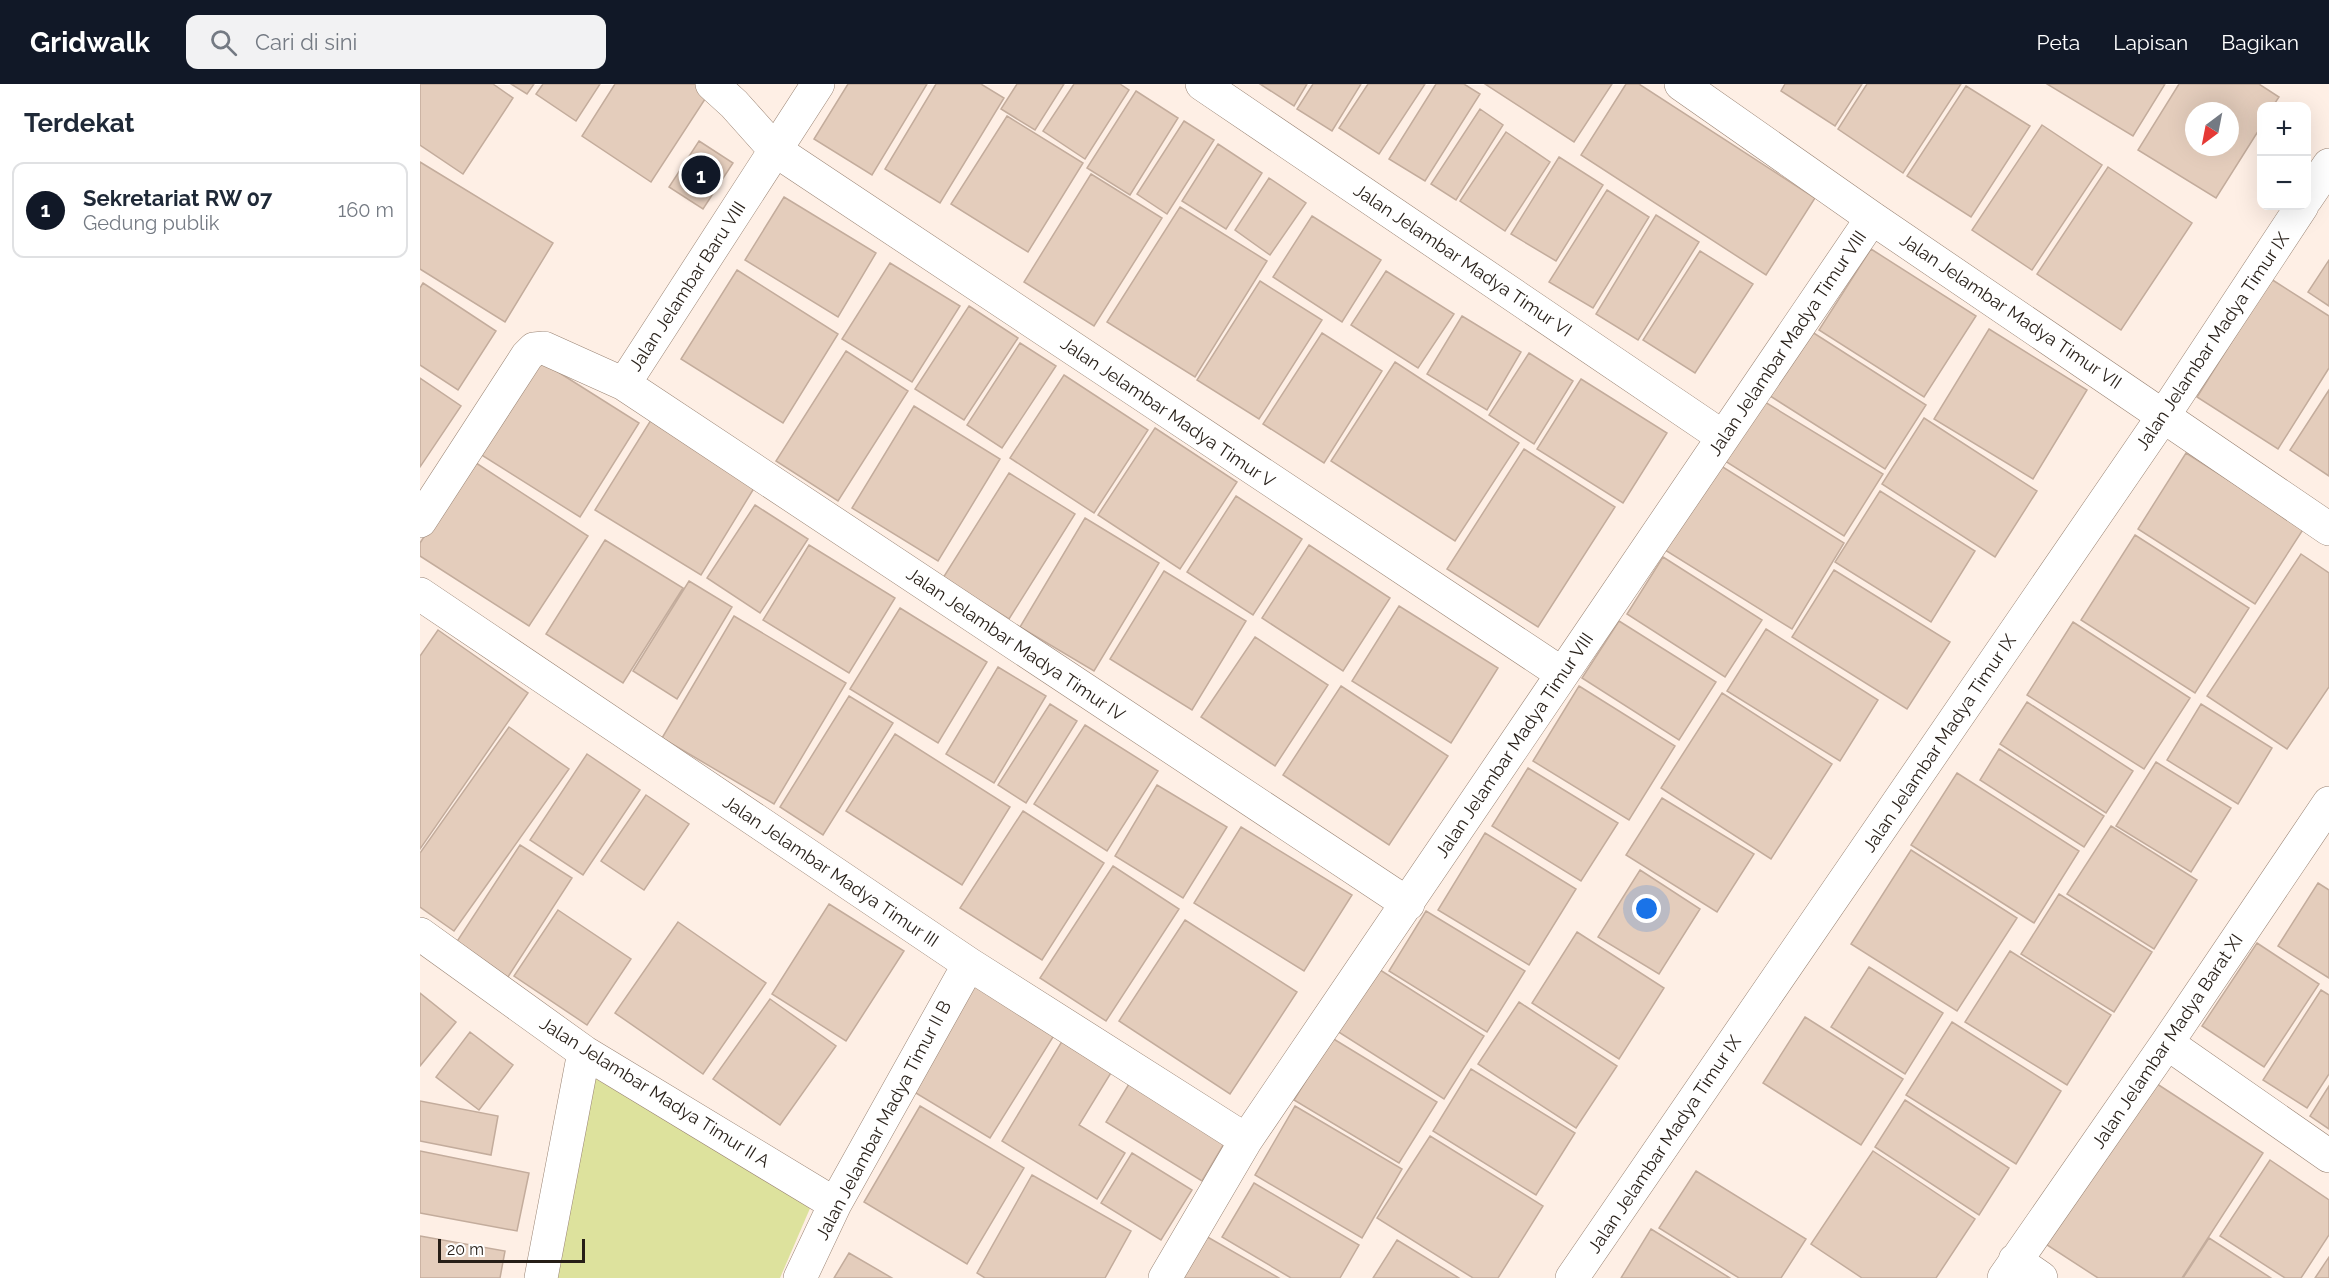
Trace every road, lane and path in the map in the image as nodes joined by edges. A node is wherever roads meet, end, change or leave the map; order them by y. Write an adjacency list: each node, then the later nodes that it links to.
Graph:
1 (712, 84): 5 (street, Jalan Jelambar Madya Timur V)
2 (818, 84): 5 (street, Jalan Jelambar Baru VIII)
3 (1202, 84): 12 (street, Jalan Jelambar Madya Timur VI)
4 (1681, 84): 9 (street, Jalan Jelambar Madya Timur VII)
5 (775, 150): 10 (street, Jalan Jelambar Baru VIII); 16 (street, Jalan Jelambar Madya Timur V)
6 (2329, 165): 7 (street)
7 (2311, 193)
8 (2299, 210): 11 (street, Jalan Jelambar Madya Timur IX)
9 (1872, 218): 11 (street, Jalan Jelambar Madya Timur VII); 12 (street, Jalan Jelambar Madya Timur VIII)
10 (624, 384): 13 (street, Jalan Jelambar Baru VIII); 19 (street, Jalan Jelambar Madya Timur IV)
11 (2164, 415): 14 (street, Jalan Jelambar Madya Timur VII); 31 (street, Jalan Jelambar Madya Timur IX)
12 (1723, 437): 16 (street, Jalan Jelambar Madya Timur VIII)
13 (420, 521)
14 (2329, 529)
15 (420, 594): 21 (street, Jalan Jelambar Madya Timur III)
16 (1561, 674): 19 (street, Jalan Jelambar Madya Timur VIII)
17 (2329, 803): 18 (street, Jalan Jelambar Madya Barat XI)
18 (2320, 837): 22 (street, Jalan Jelambar Madya Barat XI)
19 (1408, 904): 24 (street, Jalan Jelambar Madya Timur VIII)
20 (420, 934): 23 (street, Jalan Jelambar Madya Timur II A)
21 (969, 964): 24 (street, Jalan Jelambar Madya Timur III); 26 (street, Jalan Jelambar Madya Timur II B)
22 (2167, 1043): 25 (street); 27 (street, Jalan Jelambar Madya Barat XI)
23 (584, 1052): 26 (street, Jalan Jelambar Madya Timur II A); 28 (street)
24 (1246, 1140): 30 (street, Jalan Jelambar Madya Timur VIII)
25 (2329, 1156)
26 (835, 1204): 29 (street, Jalan Jelambar Madya Timur II B)
27 (2020, 1272)
28 (541, 1278)
29 (800, 1278)
30 (1165, 1278)
31 (1572, 1278)

